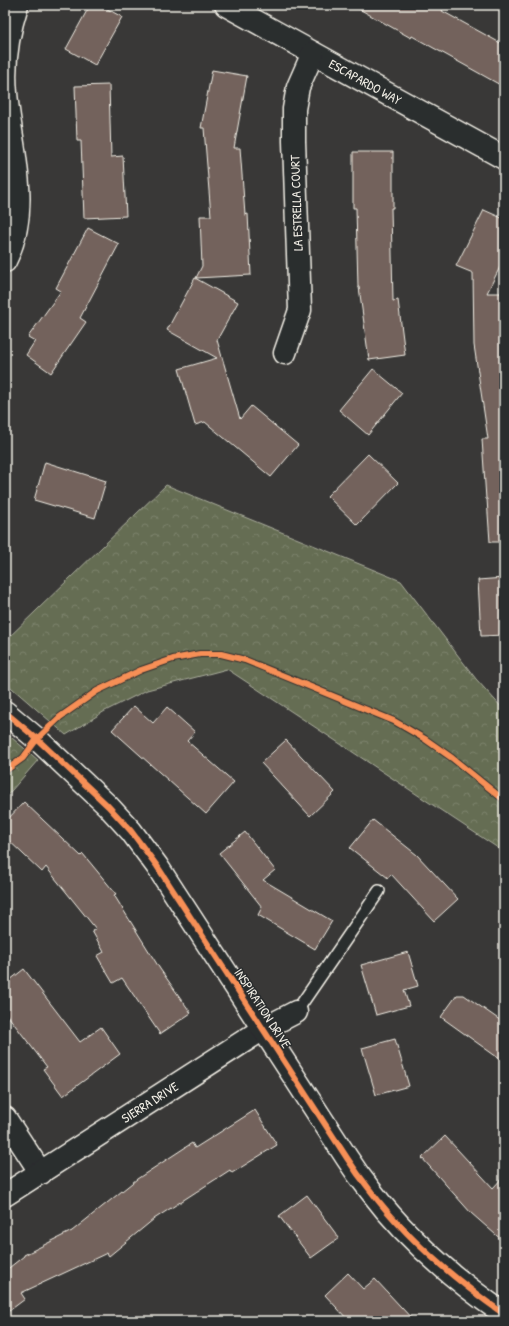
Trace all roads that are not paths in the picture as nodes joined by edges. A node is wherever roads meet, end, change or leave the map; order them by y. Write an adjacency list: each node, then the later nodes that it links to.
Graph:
1 (17, 5): 5 (street)
2 (226, 5): 3 (street, ESCAPARDO WAY)
3 (313, 53): 4 (street, ESCAPARDO WAY); 6 (street, LA ESTRELLA COURT)
4 (504, 158)
5 (5, 261)
6 (285, 353)
7 (5, 712): 10 (street, INSPIRATION DRIVE)
8 (379, 891): 9 (lane)
9 (296, 1012): 10 (street, SIERRA DRIVE)
10 (263, 1029): 12 (street, SIERRA DRIVE); 14 (street, INSPIRATION DRIVE)
11 (5, 1118): 12 (street)
12 (41, 1173): 13 (street, SIERRA DRIVE)
13 (5, 1195)
14 (504, 1314)

